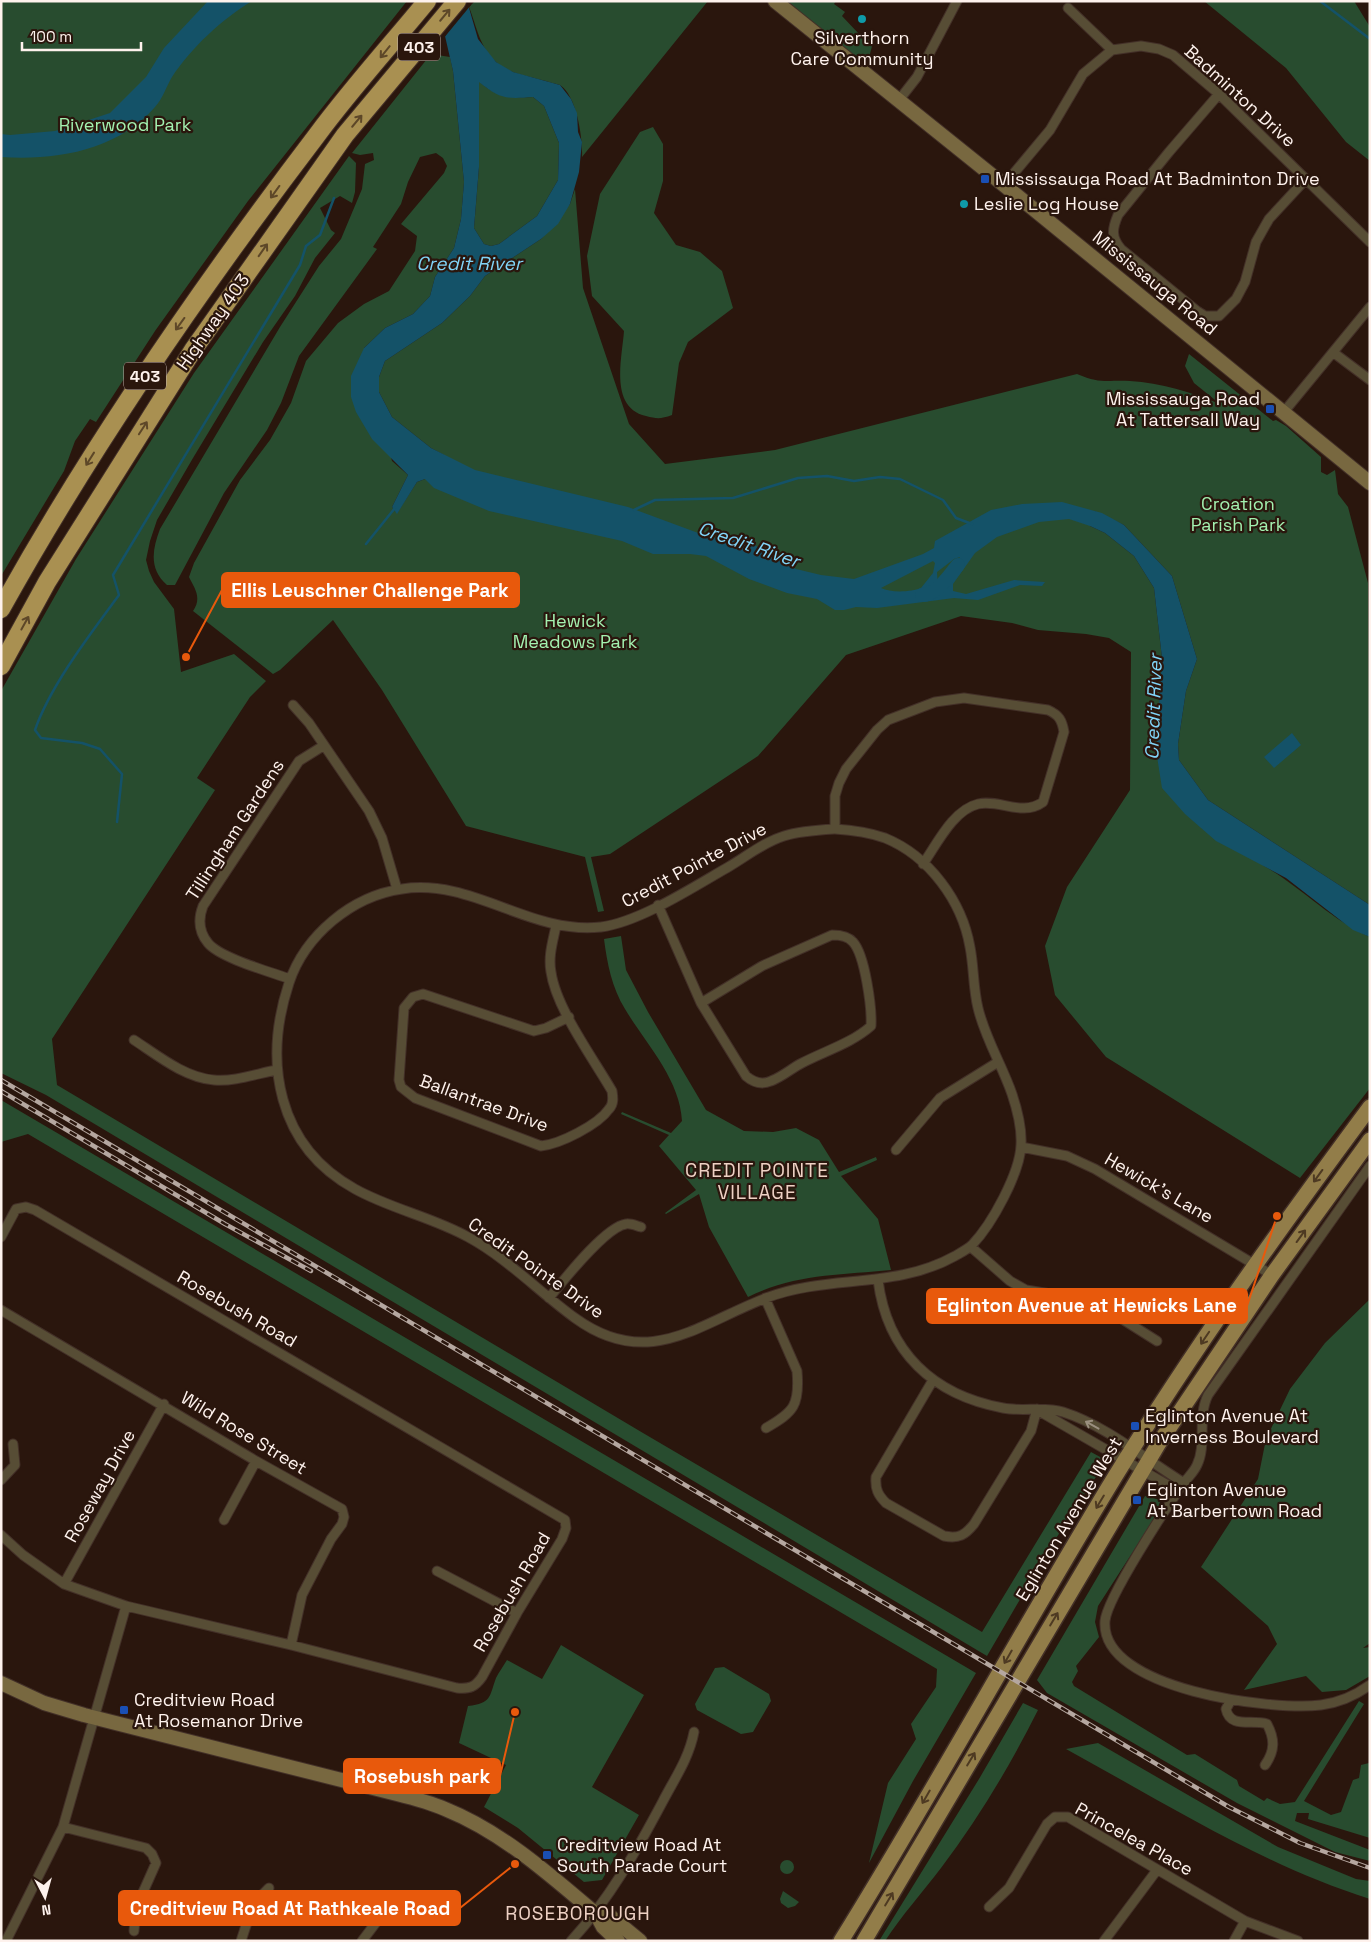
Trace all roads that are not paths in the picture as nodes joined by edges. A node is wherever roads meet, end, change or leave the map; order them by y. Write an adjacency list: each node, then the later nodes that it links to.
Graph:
1 (427, 1): 17 (highway, Highway 403 / 403, one-way to 17)
2 (457, 1): 18 (highway, Highway 403 / 403, one-way to 2)
3 (775, 1): 8 (main road, Mississauga Road)
4 (957, 1): 8 (street)
5 (1068, 8): 6 (street)
6 (1112, 50): 7 (street, Badminton Drive); 10 (street)
7 (1220, 94): 9 (street, Badminton Drive); 9 (street)
8 (898, 100): 10 (main road, Mississauga Road)
9 (1306, 179): 11 (street, Badminton Drive)
10 (1004, 185): 15 (main road, Mississauga Road)
11 (1370, 242)
12 (1370, 307): 13 (street)
13 (1334, 352): 14 (street); 15 (street)
14 (1370, 380)
15 (1283, 412): 16 (main road, Mississauga Road)
16 (1370, 483)
17 (1, 609)
18 (1, 666)
19 (293, 705): 20 (street)
20 (323, 746): 23 (street); 26 (street, Tillingham Gardens)
21 (834, 829): 22 (street, Credit Pointe Drive); 22 (street); 24 (street, Credit Pointe Drive)
22 (924, 864): 30 (street, Credit Pointe Drive)
23 (397, 889): 25 (street, Credit Pointe Drive); 26 (street, Credit Pointe Drive)
24 (658, 905): 25 (street, Credit Pointe Drive); 27 (street)
25 (556, 926): 28 (street, Ballantrae Drive)
26 (290, 978): 31 (street, Credit Pointe Drive)
27 (701, 1003): 27 (street)
28 (569, 1017): 28 (street, Ballantrae Drive)
29 (134, 1040): 31 (street)
30 (998, 1062): 34 (street, Credit Pointe Drive); 35 (street)
31 (276, 1070): 43 (street, Credit Pointe Drive)
32 (1370, 1107): 40 (main road, Eglinton Avenue West, one-way to 40)
33 (1367, 1144): 36 (street); 41 (main road, one-way to 33)
34 (1021, 1147): 39 (street, Credit Pointe Drive); 40 (street, Hewick's Lane)
35 (896, 1150)
36 (1370, 1166): 56 (street)
37 (641, 1226): 43 (street)
38 (1, 1237): 63 (street, Rosebush Road)
39 (971, 1247): 42 (street, Credit Pointe Drive); 46 (street)
40 (1255, 1265): 41 (street, Hewick's Lane); 52 (main road, Eglinton Avenue West, one-way to 52)
41 (1272, 1275): 54 (main road)
42 (878, 1280): 44 (street, Credit Pointe Drive); 47 (street)
43 (549, 1298): 44 (street, Credit Pointe Drive)
44 (765, 1298): 50 (street)
45 (1, 1310): 48 (street, Wild Rose Street)
46 (1157, 1341)
47 (932, 1380): 49 (street); 49 (street)
48 (164, 1404): 53 (street, Wild Rose Street); 61 (street, Roseway Drive)
49 (1037, 1410): 52 (street); 52 (street, one-way to 49)
50 (766, 1428)
51 (13, 1444): 55 (street)
52 (1129, 1455): 54 (street); 85 (main road, Eglinton Avenue West, one-way to 85)
53 (256, 1460): 58 (street); 64 (street, Wild Rose Street)
54 (1145, 1465): 56 (street); 57 (street); 86 (main road, one-way to 54)
55 (1, 1480)
56 (1184, 1483): 57 (street)
57 (1178, 1492): 67 (street)
58 (224, 1520)
59 (1, 1535): 61 (street, Rosebush Road)
60 (437, 1571): 63 (street)
61 (64, 1584): 62 (street, Rosebush Road)
62 (126, 1606): 64 (street, Rosebush Road); 68 (street)
63 (517, 1612): 64 (street, Rosebush Road)
64 (291, 1645)
65 (1, 1683): 68 (main road)
66 (1370, 1685): 67 (street)
67 (1232, 1700): 70 (street)
68 (94, 1718): 71 (street); 75 (main road)
69 (694, 1732): 75 (street)
70 (1265, 1765)
71 (63, 1827): 78 (street); 79 (street)
72 (1157, 1870): 74 (street, Princelea Place); 77 (street, Princelea Place); 87 (street)
73 (269, 1888): 80 (street)
74 (989, 1907)
75 (596, 1914): 82 (street); 83 (main road); 84 (main road)
76 (381, 1916): 81 (street)
77 (1245, 1921): 88 (street); 89 (street, Princelea Place)
78 (134, 1931)
79 (6, 1941)
80 (241, 1941)
81 (362, 1941)
82 (571, 1941)
83 (618, 1941)
84 (640, 1941)
85 (841, 1941)
86 (864, 1941)
87 (1104, 1941)
88 (1234, 1941)
89 (1298, 1941)

